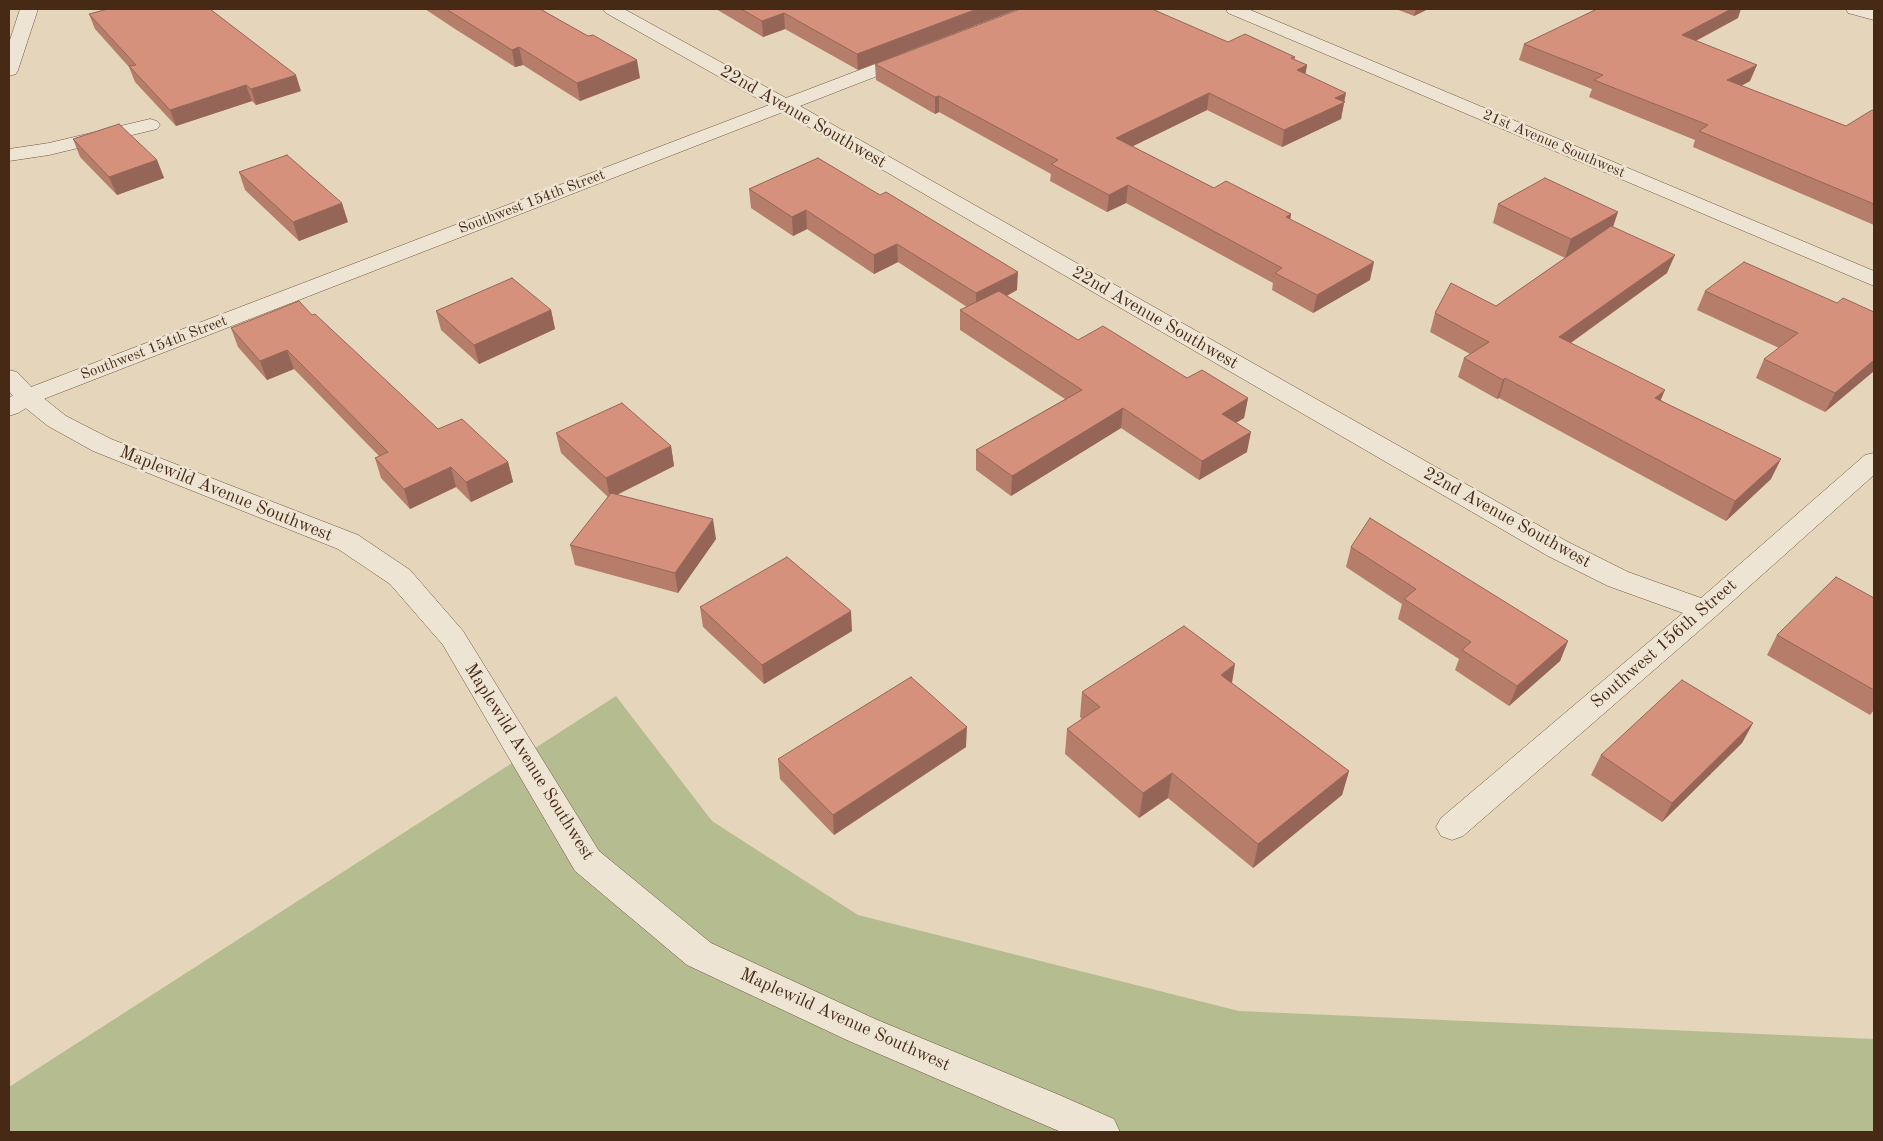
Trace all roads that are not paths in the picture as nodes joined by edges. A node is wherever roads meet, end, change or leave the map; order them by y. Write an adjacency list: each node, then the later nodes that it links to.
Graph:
1 (29, 9): 7 (street)
2 (612, 9): 8 (street, 22nd Avenue Southwest)
3 (1234, 9): 11 (street, 21st Avenue Southwest)
4 (1854, 9): 5 (street)
5 (1874, 15)
6 (929, 50): 8 (street, Southwest 154th Street)
7 (9, 70)
8 (784, 105): 12 (street, Southwest 154th Street); 14 (street, 22nd Avenue Southwest)
9 (150, 125): 10 (street)
10 (9, 155)
11 (1874, 279)
12 (15, 394): 16 (street, Maplewild Avenue Southwest)
13 (1874, 461): 14 (street, Southwest 156th Street)
14 (1705, 610): 15 (street, Southwest 156th Street)
15 (1452, 827)
16 (1100, 1132)

